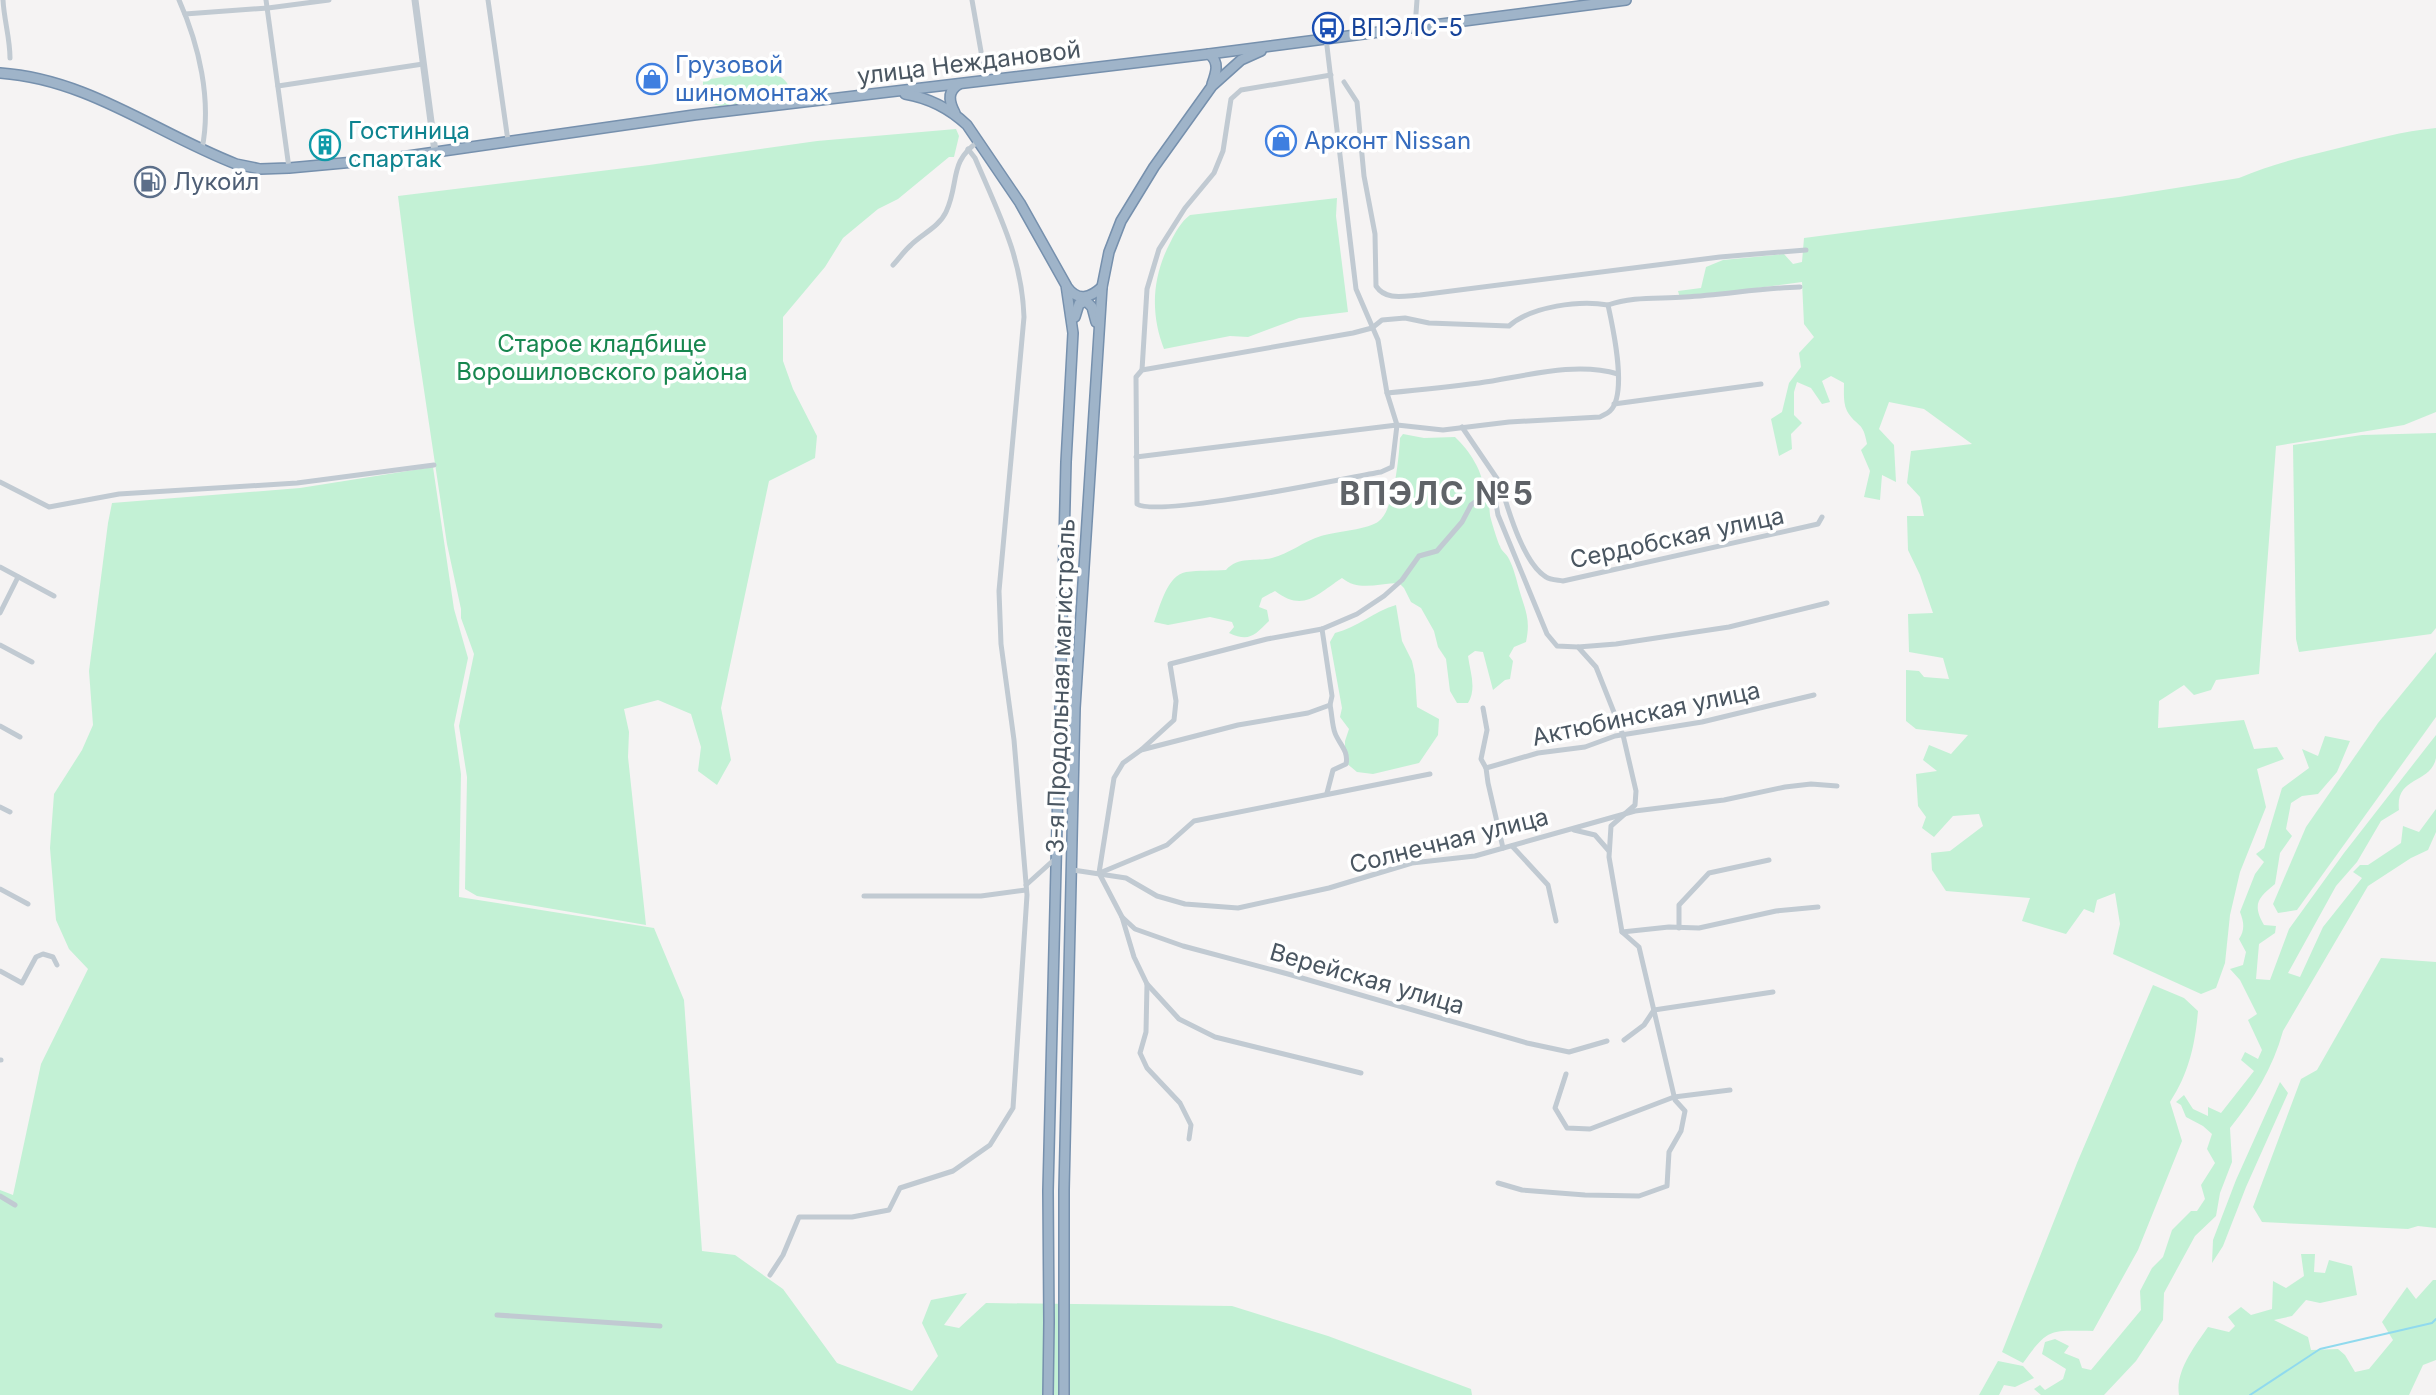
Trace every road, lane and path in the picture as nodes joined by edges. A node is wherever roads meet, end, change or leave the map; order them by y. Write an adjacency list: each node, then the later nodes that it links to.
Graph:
1 (3, 0): 16 (street)
2 (179, 0): 11 (street)
3 (266, 0): 10 (street)
4 (329, 0): 10 (street)
5 (415, 0): 17 (street)
6 (488, 0): 27 (street)
7 (972, 0): 20 (street)
8 (1417, 0): 12 (street)
9 (1626, 0): 12 (highway, улица Неждановой)
10 (268, 8): 11 (street); 23 (street)
11 (185, 14): 29 (street)
12 (1415, 27): 13 (highway, улица Неждановой)
13 (1326, 38): 14 (highway, улица Неждановой); 19 (street)
14 (1274, 46): 15 (highway, улица Неждановой); 24 (highway, 3-я Продольная магистраль)
15 (1209, 54): 20 (highway, улица Неждановой); 24 (highway)
16 (10, 58)
17 (423, 64): 23 (street); 31 (street)
18 (0, 72): 29 (highway, улица Неждановой)
19 (1331, 75): 39 (street); 42 (street)
20 (986, 80): 22 (highway, улица Неждановой)
21 (1344, 82): 33 (street)
22 (961, 83): 25 (highway, улица Неждановой); 26 (highway)
23 (278, 86): 32 (street)
24 (1212, 86): 36 (highway, 3-я Продольная магистраль)
25 (892, 92): 26 (highway); 27 (highway, улица Неждановой)
26 (956, 114): 28 (highway, 3-я Продольная магистраль)
27 (508, 141): 31 (highway, улица Неждановой)
28 (979, 141): 30 (street); 35 (highway, 3-я Продольная магистраль)
29 (202, 149): 32 (highway, улица Неждановой)
30 (968, 149): 34 (street); 85 (street)
31 (435, 152): 32 (highway, улица Неждановой)
32 (289, 168)
33 (1806, 250)
34 (893, 265)
35 (1066, 285): 36 (highway); 40 (highway, 3-я Продольная магистраль)
36 (1102, 287): 41 (highway, 3-я Продольная магистраль)
37 (1800, 288): 38 (street)
38 (1608, 305): 39 (street); 43 (street)
39 (1373, 328): 42 (street); 45 (street)
40 (1073, 333): 41 (highway); 81 (highway, 3-я Продольная магистраль)
41 (1098, 334): 83 (highway, 3-я Продольная магистраль)
42 (1142, 370): 49 (street)
43 (1618, 374): 45 (street); 46 (street)
44 (1761, 384): 46 (street)
45 (1387, 393): 47 (street)
46 (1614, 404): 48 (street)
47 (1398, 425): 48 (street); 49 (street); 49 (street)
48 (1462, 427): 52 (street, Сердобская улица)
49 (1136, 457)
50 (434, 466): 51 (street)
51 (0, 482)
52 (1500, 483): 53 (street, Сердобская улица); 59 (street); 61 (street)
53 (1822, 517)
54 (0, 566): 55 (street)
55 (19, 577): 56 (street); 58 (street)
56 (54, 596)
57 (1827, 603): 61 (street)
58 (0, 613)
59 (1322, 629): 64 (street); 69 (street)
60 (0, 646): 62 (street)
61 (1578, 647): 67 (street)
62 (32, 662)
63 (1814, 695): 67 (street, Актюбинская улица)
64 (1330, 705): 69 (street); 73 (street)
65 (1483, 708): 70 (street)
66 (0, 726): 68 (street)
67 (1623, 735): 70 (street, Актюбинская улица); 76 (street)
68 (20, 737)
69 (1141, 750): 84 (street)
70 (1486, 768): 79 (street)
71 (1430, 774): 73 (street)
72 (1837, 786): 76 (street, Солнечная улица)
73 (1326, 793): 84 (street)
74 (0, 807): 75 (street)
75 (10, 812)
76 (1625, 814): 77 (street, Солнечная улица); 80 (street)
77 (1571, 829): 78 (street, Солнечная улица); 80 (street)
78 (1511, 846): 79 (street, Солнечная улица); 91 (street)
79 (1503, 848): 84 (street, Солнечная улица)
80 (1609, 852): 93 (street)
81 (1056, 858): 85 (street); 112 (highway, 3-я Продольная магистраль)
82 (1769, 860): 92 (street)
83 (1073, 870): 84 (street, Солнечная улица); 113 (highway, 3-я Продольная магистраль)
84 (1099, 873): 90 (street)
85 (1026, 888): 87 (street); 109 (street)
86 (0, 889): 88 (street)
87 (864, 896)
88 (28, 904)
89 (1818, 907): 92 (street)
90 (1122, 918): 96 (street); 100 (street, Верейская улица)
91 (1556, 921)
92 (1679, 928): 93 (street)
93 (1622, 932): 98 (street)
94 (57, 965): 95 (street)
95 (0, 971)
96 (1147, 984): 101 (street); 105 (street)
97 (1773, 992): 98 (street)
98 (1654, 1010): 99 (street); 104 (street)
99 (1624, 1040)
100 (1607, 1041)
101 (1361, 1073)
102 (1566, 1074): 104 (street)
103 (1730, 1090): 104 (street)
104 (1674, 1097): 106 (street)
105 (1189, 1139)
106 (1498, 1183)
107 (0, 1196): 108 (street)
108 (15, 1205)
109 (770, 1275)
110 (497, 1315): 111 (street)
111 (660, 1326)
112 (1048, 1395)
113 (1064, 1395)

